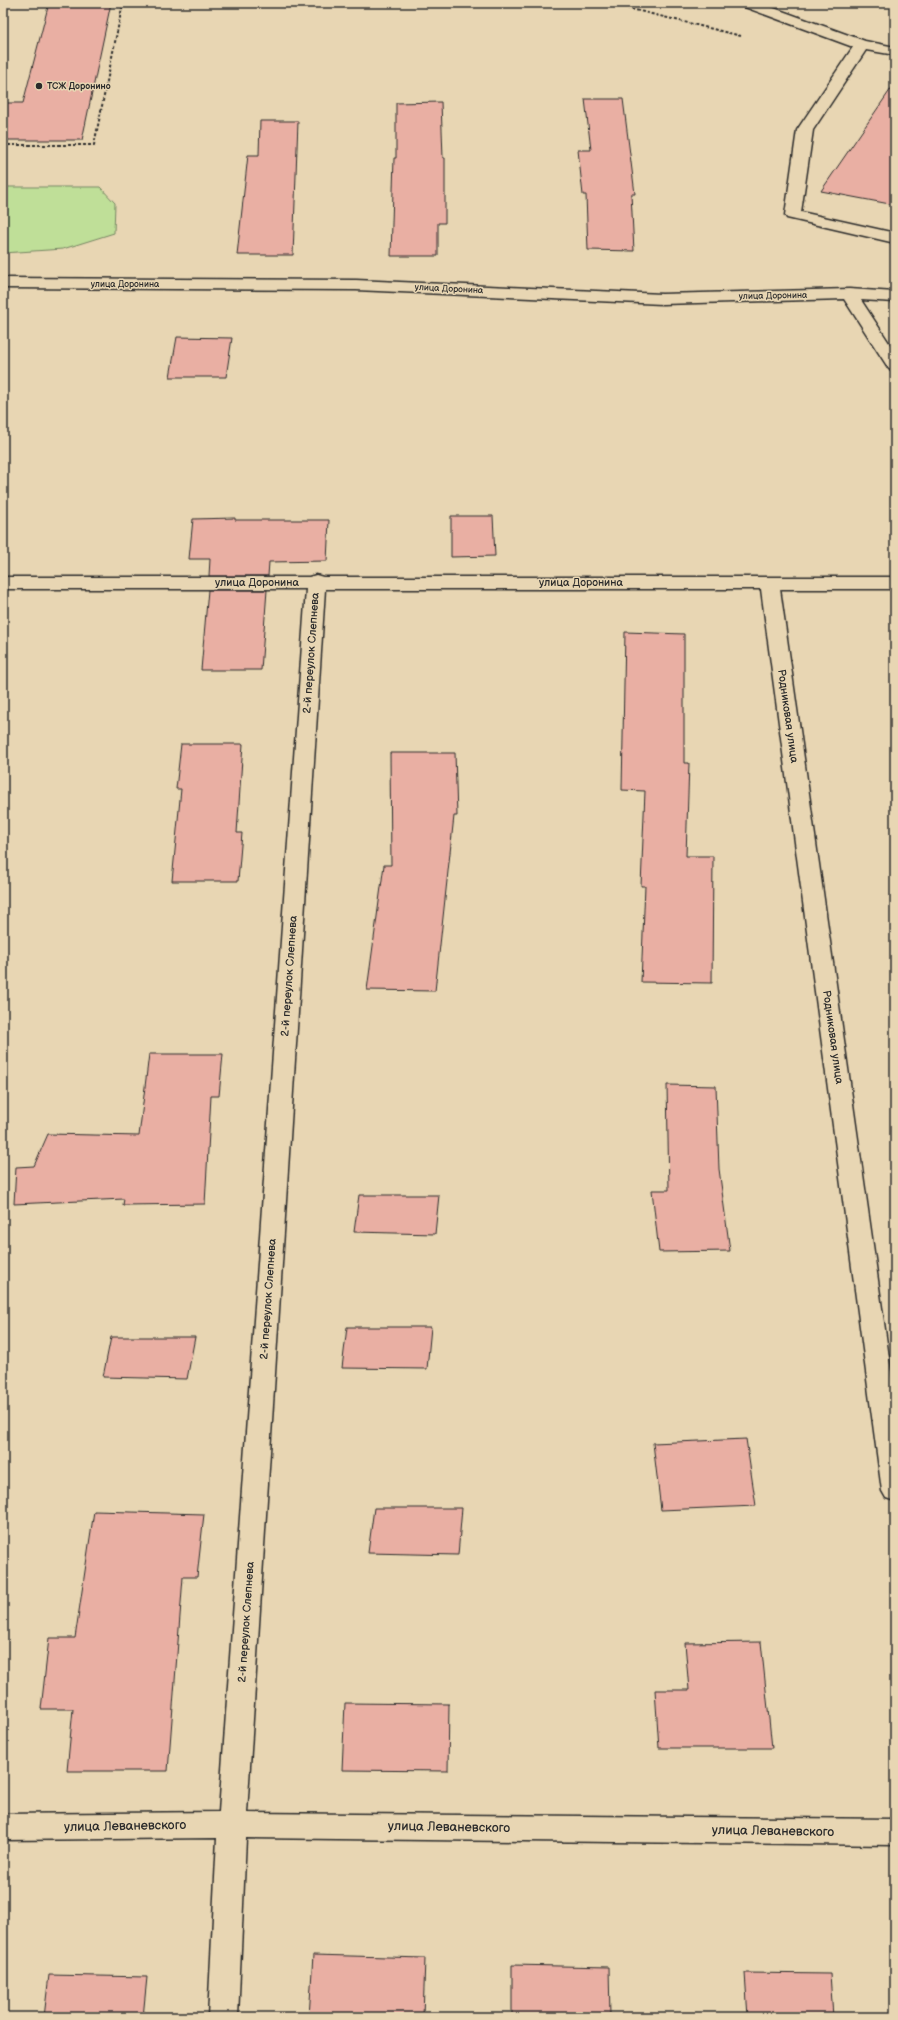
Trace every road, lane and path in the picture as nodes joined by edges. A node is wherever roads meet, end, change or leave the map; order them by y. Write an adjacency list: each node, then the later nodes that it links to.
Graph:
1 (123, 3): 7 (path)
2 (607, 3): 4 (path)
3 (747, 3): 5 (street)
4 (744, 37)
5 (862, 45): 6 (street); 8 (street)
6 (895, 50)
7 (3, 145)
8 (895, 238)
9 (3, 283): 10 (street, улица Доронина)
10 (849, 294): 11 (street, улица Доронина); 12 (street)
11 (895, 298)
12 (895, 365)
13 (316, 581): 14 (street, улица Доронина); 15 (street, улица Доронина); 18 (street, 2-й переулок Слепнева)
14 (3, 582)
15 (770, 583): 16 (street, улица Доронина); 17 (street, Родниковая улица)
16 (895, 583)
17 (895, 1490)
18 (232, 1825): 19 (street, улица Леваневского); 20 (street, улица Леваневского); 21 (street, 2-й переулок Слепнева)
19 (3, 1827)
20 (895, 1832)
21 (223, 2017)

